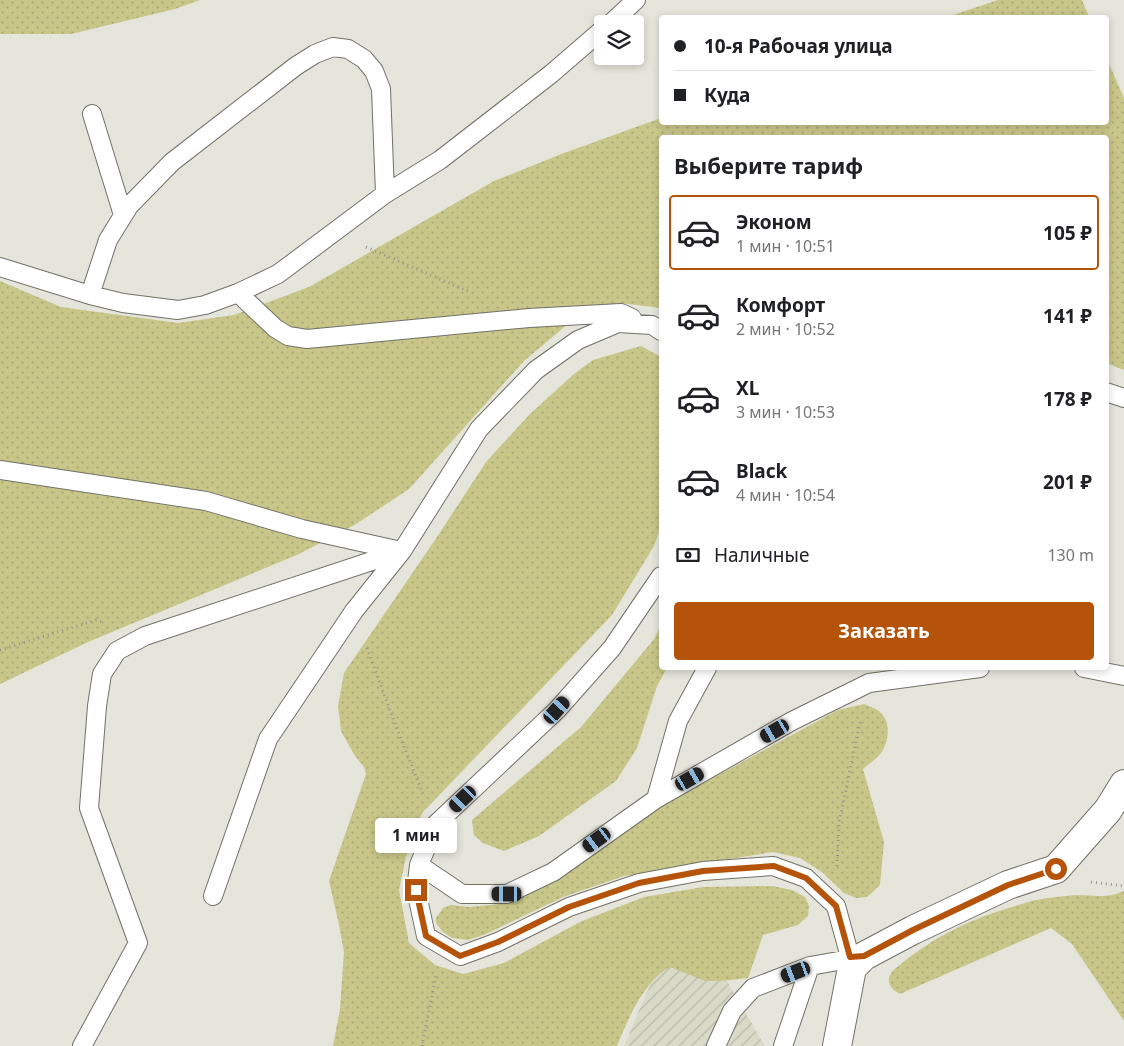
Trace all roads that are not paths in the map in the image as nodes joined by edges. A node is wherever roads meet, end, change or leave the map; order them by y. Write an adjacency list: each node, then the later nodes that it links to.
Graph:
1 (636, 0): 2 (lane)
2 (620, 15)
3 (594, 37): 5 (lane)
4 (92, 114): 6 (lane)
5 (385, 194): 6 (lane); 8 (lane)
6 (122, 215): 9 (lane)
7 (0, 268): 9 (lane)
8 (238, 293): 9 (lane); 10 (lane)
9 (90, 295)
10 (656, 328): 14 (lane)
11 (1109, 393): 12 (lane)
12 (1124, 398)
13 (0, 470): 14 (lane)
14 (402, 551): 23 (lane); 26 (lane)
15 (659, 579): 22 (lane)
16 (705, 670): 21 (lane)
17 (964, 670): 21 (lane)
18 (1094, 670): 19 (lane)
19 (1124, 676)
20 (1124, 784): 24 (street)
21 (656, 799): 22 (lane)
22 (419, 865): 24 (lane)
23 (213, 896)
24 (857, 957): 25 (lane); 29 (street)
25 (810, 966): 27 (lane); 28 (lane)
26 (82, 1046)
27 (716, 1046)
28 (783, 1046)
29 (837, 1046)

